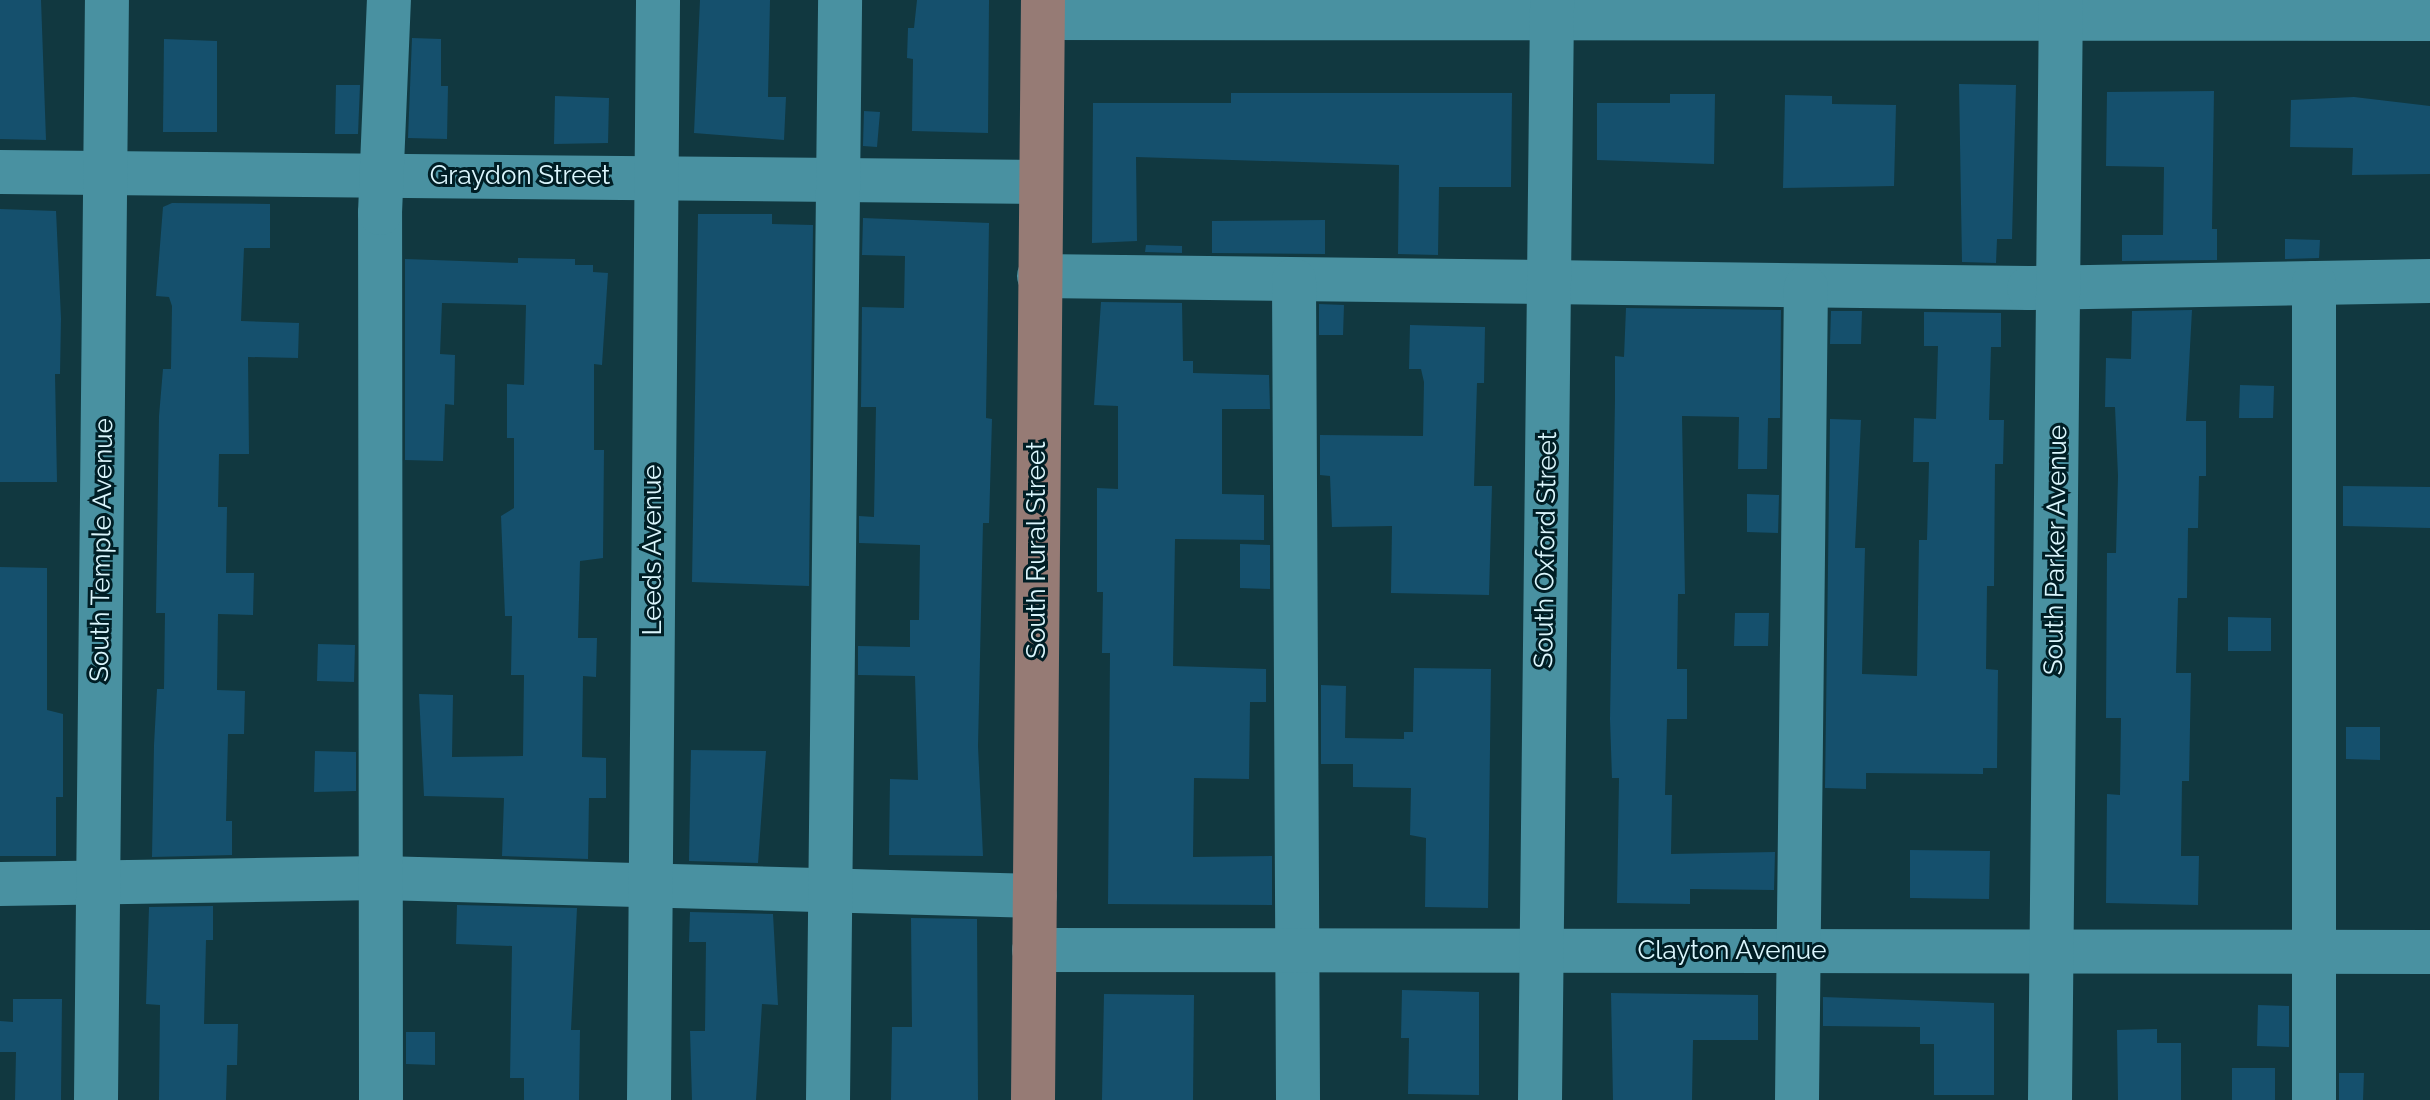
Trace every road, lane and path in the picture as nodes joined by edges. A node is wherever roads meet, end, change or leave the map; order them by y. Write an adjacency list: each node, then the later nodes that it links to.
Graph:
1 (107, 0): 10 (street, South Temple Avenue)
2 (389, 0): 12 (street)
3 (658, 0): 11 (street, Leeds Avenue)
4 (840, 0): 13 (street)
5 (1043, 9): 7 (street); 14 (main road, South Rural Street)
6 (2061, 9): 7 (street); 8 (street); 21 (street, South Parker Avenue)
7 (1552, 10): 19 (street, South Oxford Street)
8 (2430, 19)
9 (0, 172): 10 (street, Graydon Street)
10 (106, 172): 12 (street, Graydon Street); 23 (street, South Temple Avenue)
11 (655, 176): 12 (street, Graydon Street); 13 (street, Graydon Street); 24 (street, Leeds Avenue)
12 (385, 177): 22 (street)
13 (837, 181): 14 (street, Graydon Street); 26 (street)
14 (1040, 182): 15 (main road, South Rural Street)
15 (1039, 276): 16 (street); 27 (main road, South Rural Street)
16 (1294, 280): 19 (street); 29 (street)
17 (2430, 281): 18 (street)
18 (2314, 283): 21 (street); 33 (street)
19 (1549, 285): 20 (street); 30 (street, South Oxford Street)
20 (1806, 287): 21 (street); 31 (street)
21 (2058, 288): 32 (street, South Parker Avenue)
22 (381, 878): 23 (street); 24 (street); 36 (street)
23 (98, 881): 25 (street); 35 (street, South Temple Avenue)
24 (651, 883): 26 (street); 37 (street, Leeds Avenue)
25 (0, 884)
26 (832, 890): 27 (street); 38 (street)
27 (1035, 896): 28 (main road, South Rural Street)
28 (1034, 950): 29 (street, Clayton Avenue); 39 (main road, South Rural Street)
29 (1300, 950): 30 (street, Clayton Avenue); 40 (street)
30 (1542, 951): 31 (street, Clayton Avenue); 41 (street, South Oxford Street)
31 (1798, 951): 32 (street, Clayton Avenue); 42 (street)
32 (2052, 952): 33 (street, Clayton Avenue); 43 (street, South Parker Avenue)
33 (2316, 952): 34 (street, Clayton Avenue); 44 (street)
34 (2430, 952)
35 (96, 1100)
36 (381, 1100)
37 (649, 1100)
38 (828, 1100)
39 (1033, 1100)
40 (1298, 1100)
41 (1540, 1100)
42 (1797, 1100)
43 (2050, 1100)
44 (2314, 1100)

